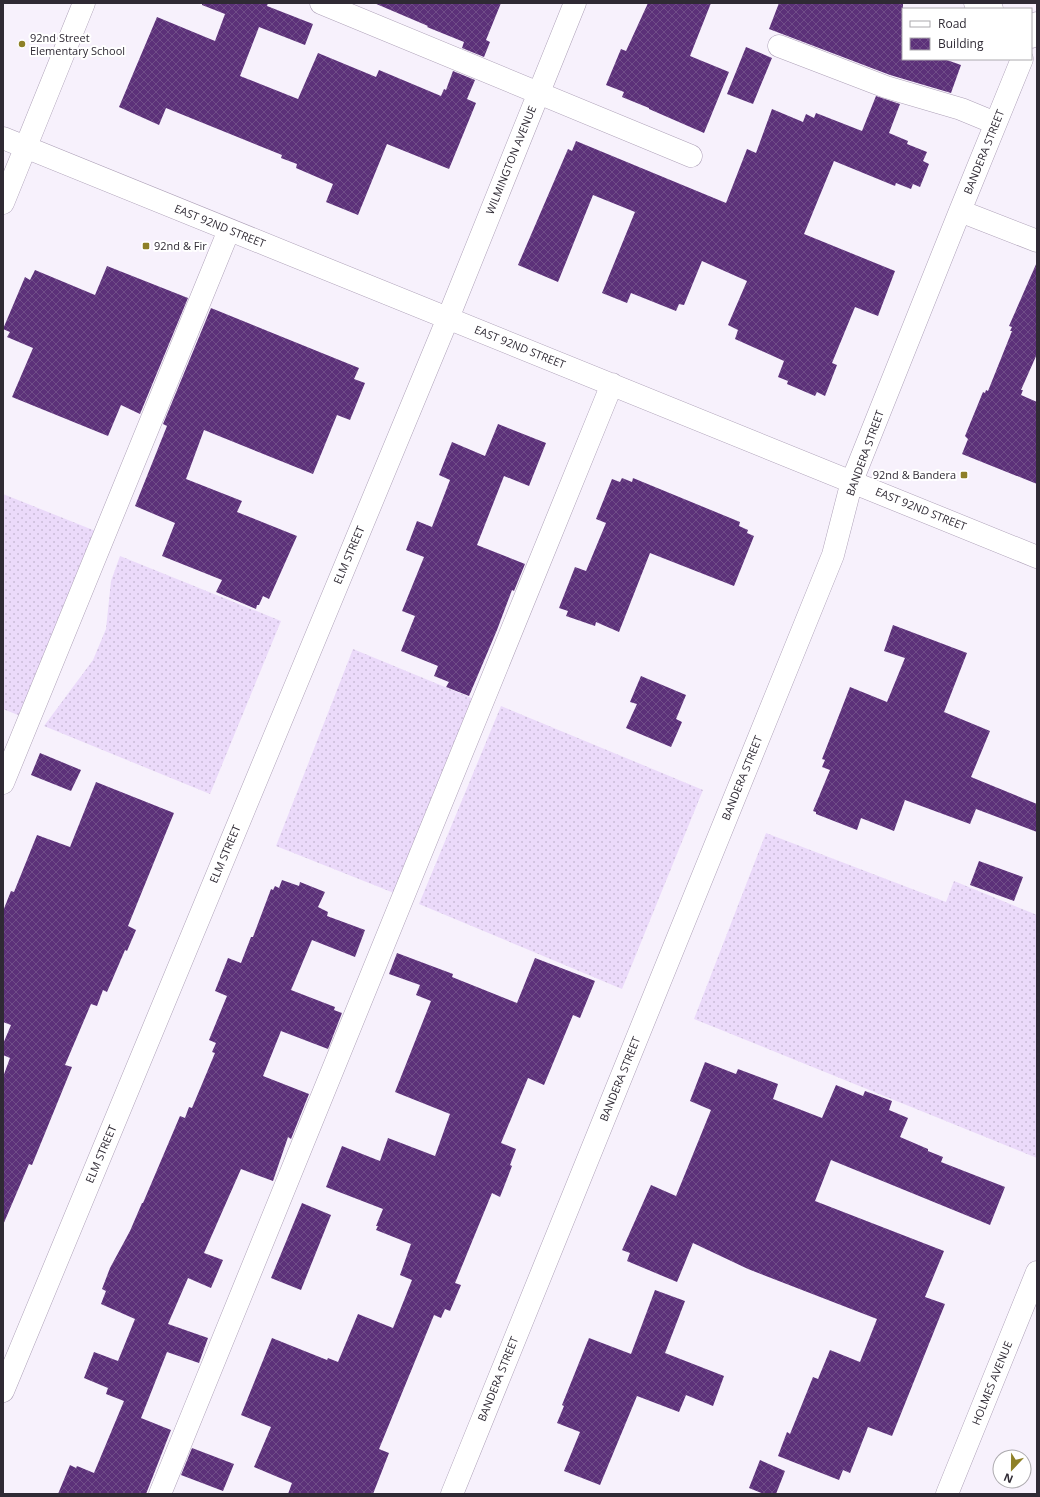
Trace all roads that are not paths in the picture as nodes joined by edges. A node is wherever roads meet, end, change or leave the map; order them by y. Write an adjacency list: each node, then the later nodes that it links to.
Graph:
1 (84, 3): 11 (street)
2 (575, 3): 8 (street, WILMINGTON AVENUE)
3 (975, 3): 5 (street)
4 (323, 4): 8 (street)
5 (989, 8)
6 (779, 46): 9 (street)
7 (1022, 60): 9 (street, BANDERA STREET)
8 (538, 93): 12 (street); 17 (street, WILMINGTON AVENUE)
9 (995, 123): 14 (street, BANDERA STREET)
10 (3, 138): 11 (street, EAST 92ND STREET)
11 (26, 148): 13 (street); 15 (street, EAST 92ND STREET)
12 (691, 156)
13 (3, 203)
14 (960, 211): 16 (street); 19 (street, BANDERA STREET)
15 (229, 230): 17 (street, EAST 92ND STREET); 21 (street)
16 (1037, 241)
17 (448, 318): 18 (street, EAST 92ND STREET); 23 (street, ELM STREET)
18 (612, 384): 19 (street, EAST 92ND STREET); 24 (street)
19 (852, 481): 20 (street, EAST 92ND STREET); 25 (street, BANDERA STREET)
20 (1037, 557)
21 (3, 783)
22 (1037, 1272): 26 (street, HOLMES AVENUE)
23 (3, 1391)
24 (160, 1494)
25 (452, 1494)
26 (947, 1494)

